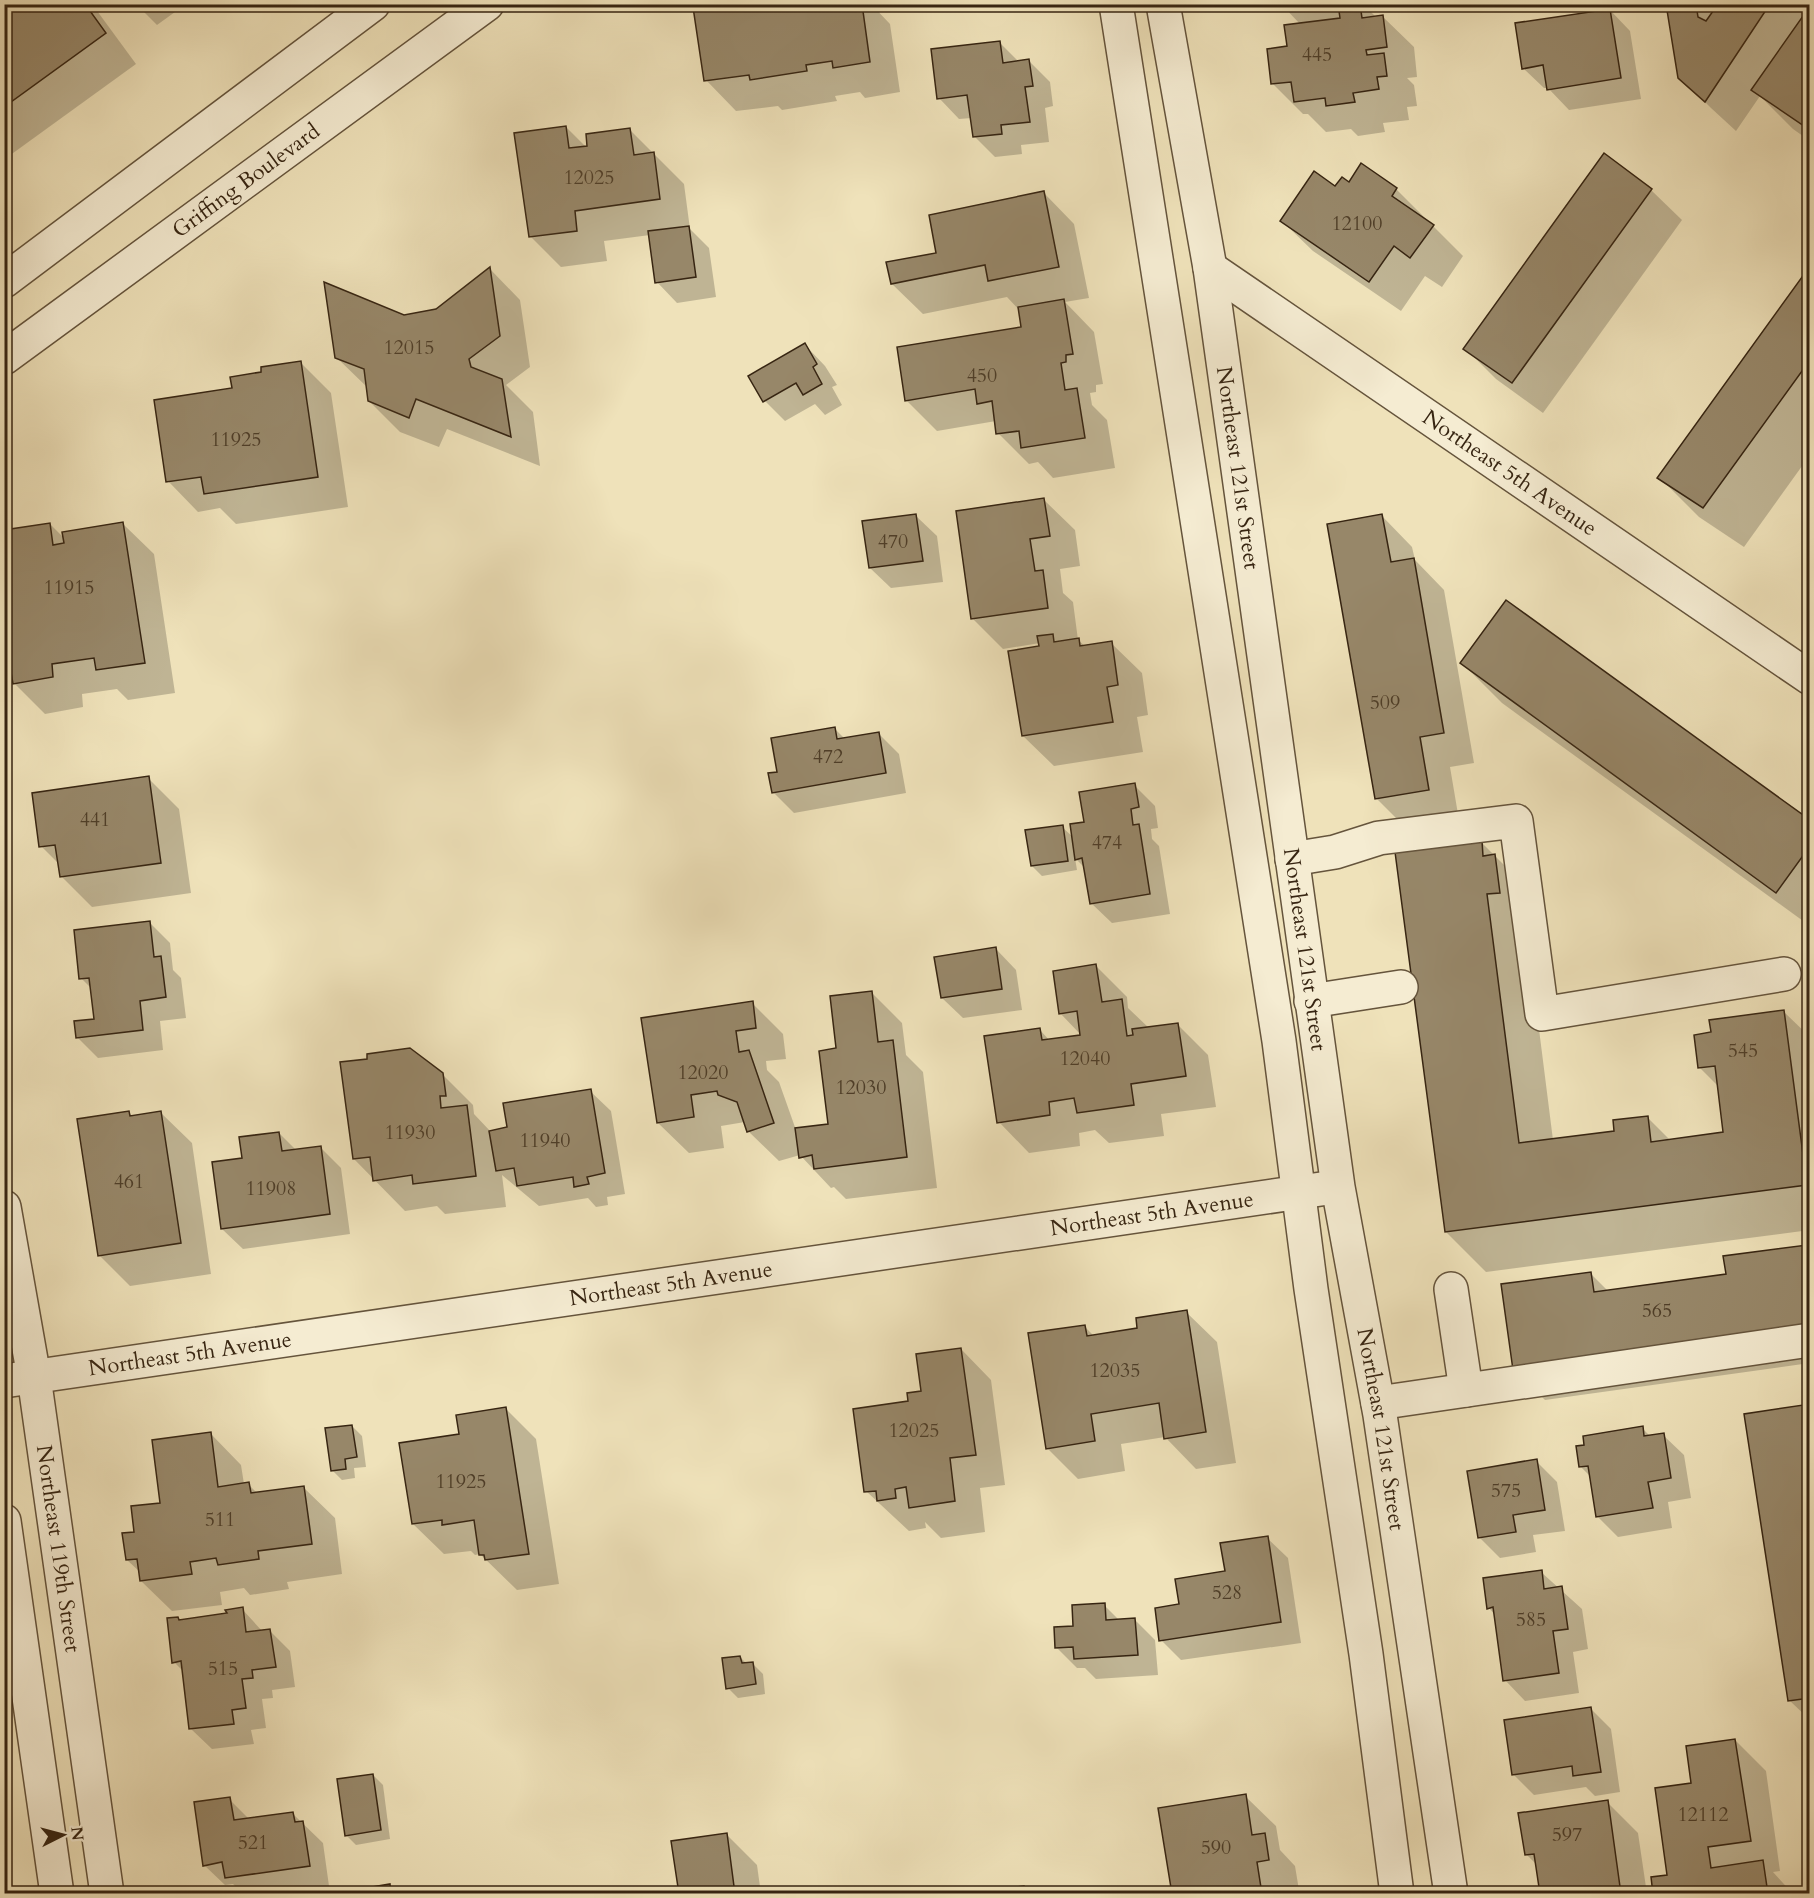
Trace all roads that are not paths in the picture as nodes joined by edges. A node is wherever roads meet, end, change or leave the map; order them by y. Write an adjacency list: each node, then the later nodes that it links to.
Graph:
1 (373, 4): 6 (street)
2 (487, 4): 7 (street, Griffing Boulevard)
3 (1116, 4): 14 (street, Northeast 121st Street)
4 (1163, 4): 5 (street, Northeast 121st Street)
5 (1210, 268): 8 (street, Northeast 5th Avenue); 9 (street, Northeast 121st Street)
6 (4, 281)
7 (4, 358)
8 (1809, 678)
9 (1292, 859): 10 (street); 12 (street, Northeast 121st Street)
10 (1784, 974)
11 (1401, 987): 12 (street)
12 (1311, 1001): 13 (street, Northeast 121st Street)
13 (1338, 1187): 14 (street, Northeast 5th Avenue); 20 (street, Northeast 121st Street)
14 (1300, 1193): 18 (street, Northeast 5th Avenue); 24 (street, Northeast 121st Street)
15 (4, 1206): 18 (street, Northeast 119th Street)
16 (1451, 1289): 19 (street)
17 (1809, 1340): 19 (street)
18 (19, 1379): 23 (street, Northeast 119th Street)
19 (1466, 1390): 20 (street)
20 (1378, 1403): 25 (street, Northeast 121st Street)
21 (4, 1521): 22 (street)
22 (57, 1893)
23 (107, 1893)
24 (1397, 1893)
25 (1451, 1893)

